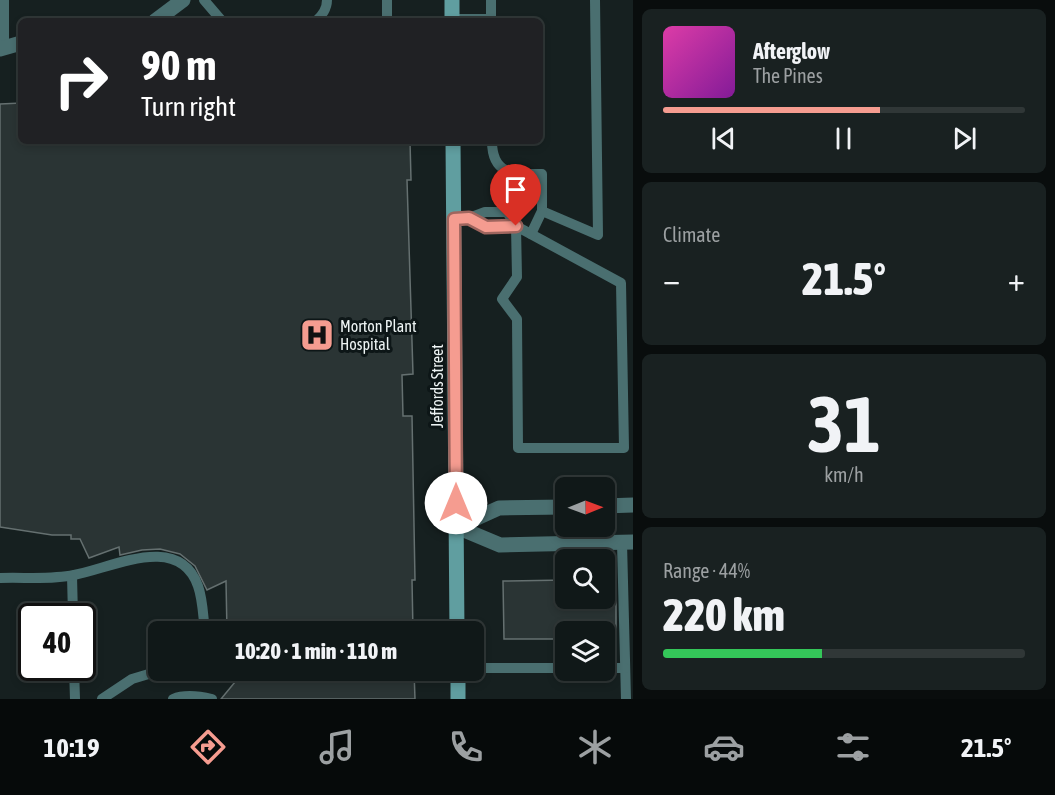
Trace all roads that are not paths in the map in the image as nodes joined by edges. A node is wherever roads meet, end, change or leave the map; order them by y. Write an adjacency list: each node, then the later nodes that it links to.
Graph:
1 (4, 0): 16 (lane)
2 (183, 0): 9 (street)
3 (204, 0): 10 (lane)
4 (327, 0): 11 (lane)
5 (387, 0): 12 (lane)
6 (452, 0): 13 (street)
7 (491, 0): 14 (lane)
8 (595, 0): 19 (lane)
9 (159, 18)
10 (219, 18)
11 (320, 18)
12 (387, 18)
13 (452, 18)
14 (491, 18)
15 (18, 45): 16 (street)
16 (2, 48)
17 (453, 144): 20 (street, Jeffords Street)
18 (492, 144): 19 (lane)
19 (542, 211): 22 (lane)
20 (462, 218): 21 (lane); 26 (street, Jeffords Street)
21 (516, 226): 22 (lane); 22 (lane)
22 (531, 234)
23 (633, 505): 24 (street)
24 (615, 506)
25 (555, 507): 26 (street)
26 (457, 527): 27 (street); 32 (street, Jeffords Street)
27 (628, 542): 36 (lane)
28 (72, 576): 29 (lane); 30 (lane); 31 (lane)
29 (0, 578)
30 (73, 603)
31 (204, 621)
32 (457, 621)
33 (484, 668): 34 (lane)
34 (555, 668)
35 (615, 668): 36 (lane)
36 (625, 668): 45 (lane)
37 (148, 674): 41 (lane)
38 (74, 681): 40 (lane)
39 (458, 681): 44 (street)
40 (75, 699)
41 (102, 699)
42 (173, 699): 43 (lane)
43 (212, 699)
44 (458, 699)
45 (626, 699)

